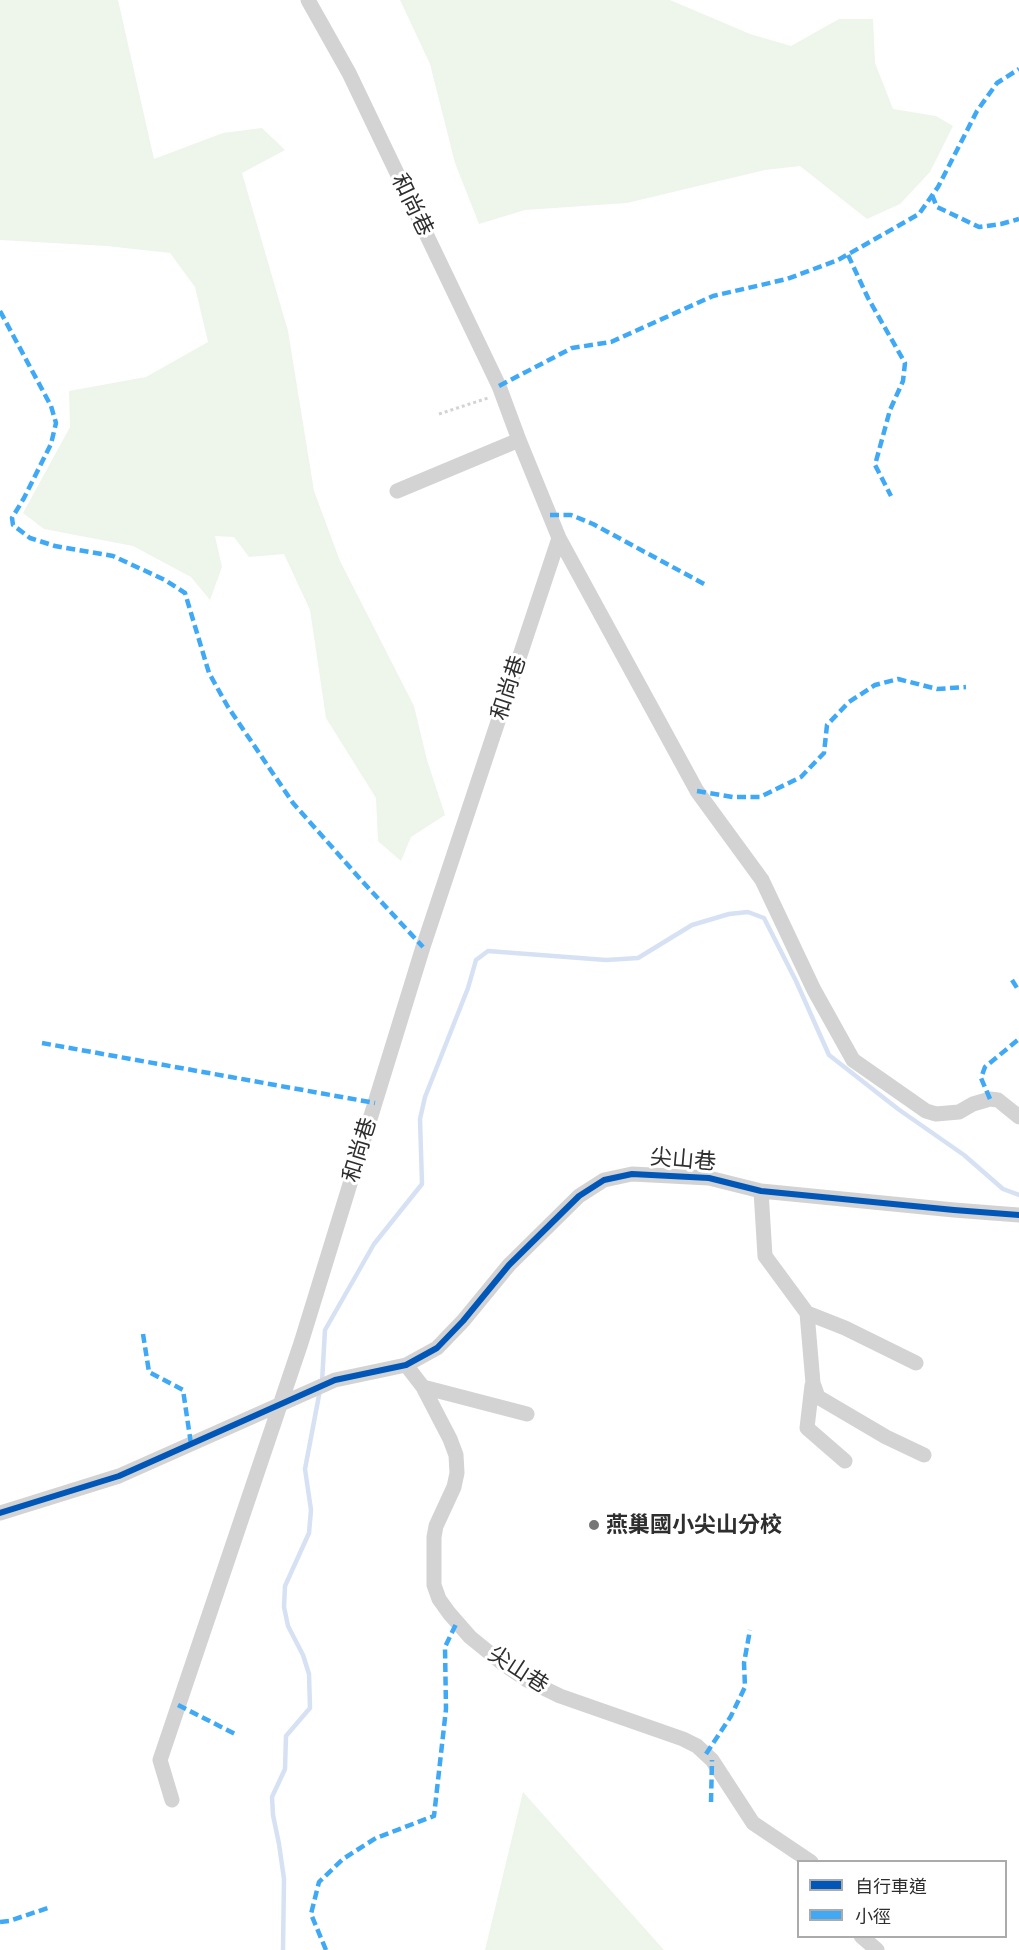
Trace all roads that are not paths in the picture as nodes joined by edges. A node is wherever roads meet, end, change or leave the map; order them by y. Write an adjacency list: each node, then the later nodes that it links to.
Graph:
1 (308, 0): 2 (street, 和尚巷)
2 (519, 440): 3 (street); 4 (street, 和尚巷)
3 (397, 491)
4 (559, 538): 5 (street); 13 (street, 和尚巷)
5 (1019, 1117)
6 (760, 1191): 7 (street, 尖山巷); 8 (street); 10 (street, 尖山巷)
7 (1019, 1215)
8 (807, 1313): 9 (street); 11 (street)
9 (916, 1363)
10 (406, 1365): 12 (street, 尖山巷); 13 (street, 尖山巷)
11 (813, 1383): 15 (street); 16 (street)
12 (423, 1387): 14 (street); 19 (street, 尖山巷)
13 (280, 1404): 17 (street, 尖山巷); 18 (street, 和尚巷)
14 (527, 1414)
15 (924, 1455)
16 (845, 1461)
17 (0, 1513)
18 (172, 1800)
19 (808, 1860)
20 (863, 1938): 21 (street)
21 (878, 1950)

